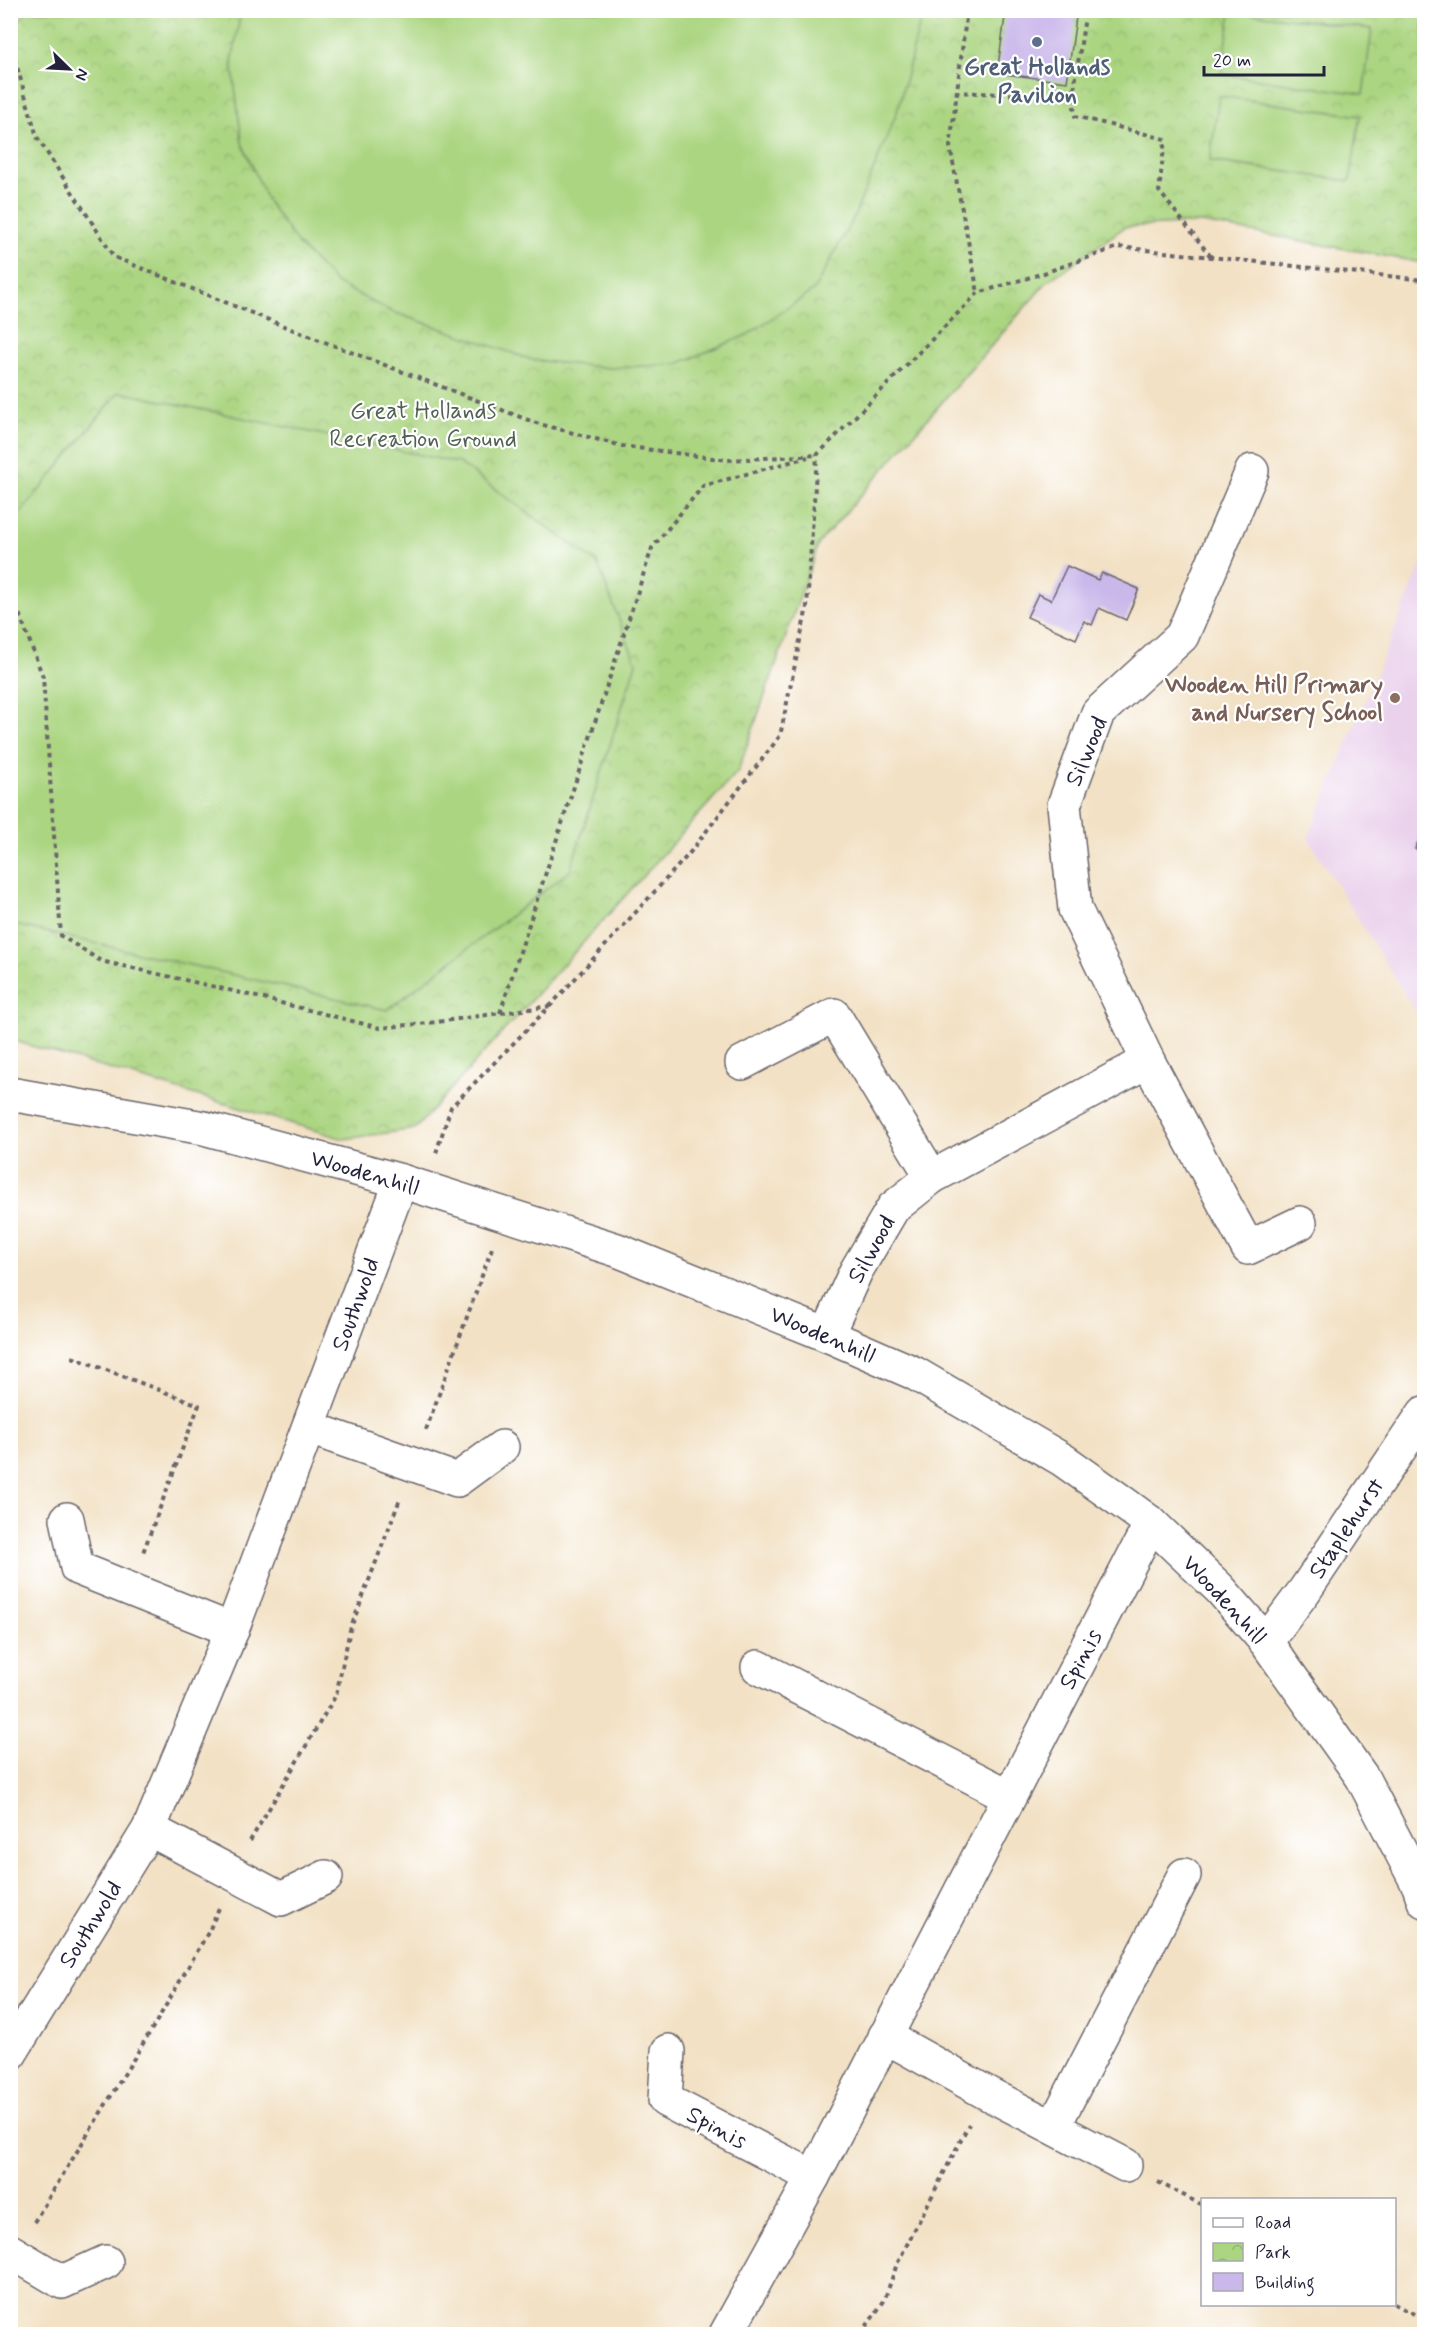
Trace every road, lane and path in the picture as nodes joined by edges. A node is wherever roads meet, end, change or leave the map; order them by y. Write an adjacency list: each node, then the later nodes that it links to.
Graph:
1 (967, 10): 4 (path)
2 (1086, 10): 5 (path)
3 (10, 42): 9 (path)
4 (956, 92): 5 (path); 8 (path)
5 (1073, 98): 6 (path)
6 (1212, 259): 7 (path); 8 (path)
7 (1425, 280)
8 (978, 292): 9 (path)
9 (817, 455): 12 (path); 13 (path)
10 (1252, 471): 14 (street, Silwood)
11 (10, 589): 13 (path)
12 (551, 1005): 13 (path); 18 (path)
13 (500, 1013)
14 (1148, 1061): 17 (street, Silwood); 20 (street, Silwood)
15 (742, 1063): 17 (street)
16 (10, 1094): 18 (street, Woodenhill)
17 (932, 1177): 21 (street, Silwood)
18 (413, 1184): 19 (street, Woodenhill); 24 (street, Southwold)
19 (504, 1214): 21 (street, Woodenhill); 26 (path)
20 (1300, 1223)
21 (827, 1335): 28 (street, Woodenhill)
22 (72, 1357): 29 (path)
23 (1425, 1413): 31 (street, Staplehurst)
24 (310, 1428): 26 (street); 30 (street, Southwold)
25 (502, 1447): 26 (street)
26 (413, 1465): 35 (path)
27 (67, 1519): 29 (street)
28 (1151, 1523): 31 (street, Woodenhill); 33 (street, Spinis)
29 (129, 1590): 30 (street)
30 (232, 1630): 34 (street, Southwold)
31 (1266, 1642): 38 (street, Woodenhill)
32 (758, 1667): 33 (street)
33 (1009, 1796): 40 (street, Spinis)
34 (149, 1829): 35 (street); 39 (street, Southwold)
35 (234, 1874): 37 (street); 48 (path)
36 (1184, 1875): 44 (street)
37 (326, 1876)
38 (1425, 1901)
39 (21, 2012): 42 (street, Southwold)
40 (885, 2036): 43 (street); 46 (street, Spinis)
41 (668, 2051): 46 (street, Spinis)
42 (10, 2054)
43 (985, 2092): 44 (street); 53 (path)
44 (1054, 2126): 45 (street)
45 (1125, 2165): 47 (path)
46 (813, 2177): 52 (street, Spinis)
47 (1201, 2204)
48 (13, 2253): 49 (street)
49 (106, 2262)
50 (1396, 2304): 51 (path)
51 (1425, 2319)
52 (726, 2334)
53 (861, 2334)

